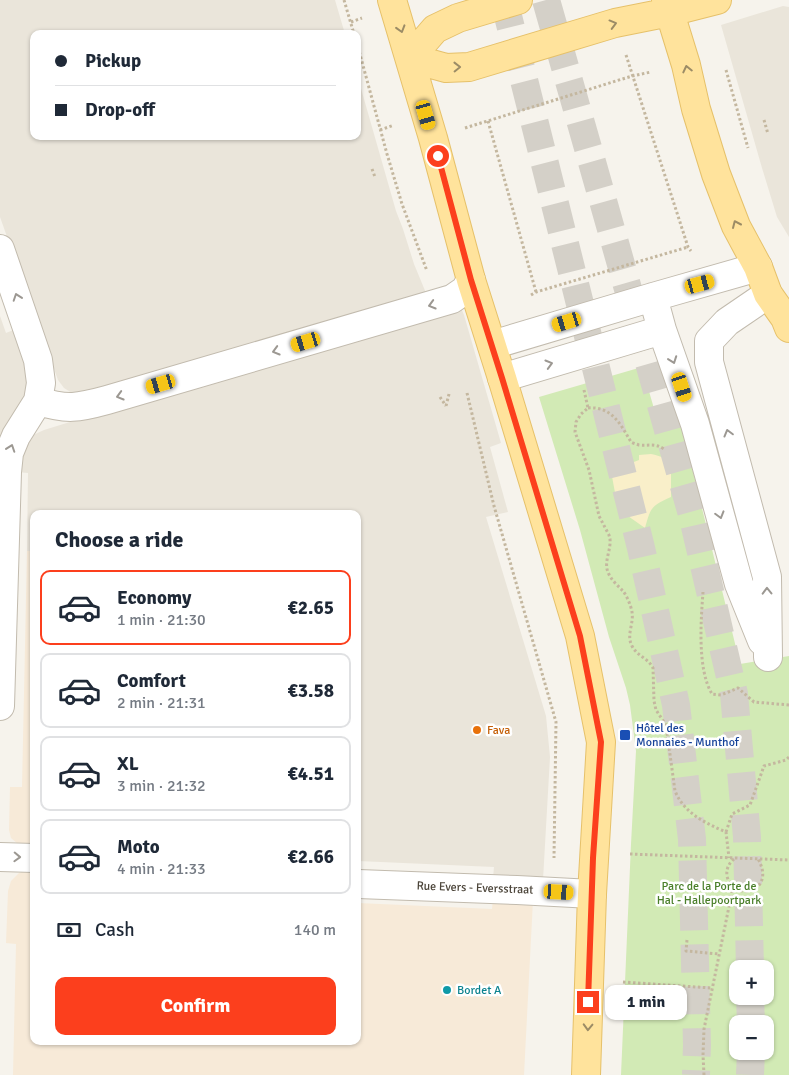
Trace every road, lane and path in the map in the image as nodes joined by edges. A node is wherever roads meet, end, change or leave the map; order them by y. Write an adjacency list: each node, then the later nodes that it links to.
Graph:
1 (344, 0): 6 (path)
2 (392, 0): 8 (main road, one-way to 8)
3 (518, 0): 8 (main road)
4 (717, 0): 5 (main road)
5 (668, 6): 8 (main road, one-way to 5); 9 (main road)
6 (353, 30)
7 (361, 58): 23 (path)
8 (410, 58): 19 (main road)
9 (686, 65): 11 (path); 14 (path); 18 (main road, one-way to 9)
10 (764, 120): 13 (path)
11 (488, 121): 12 (path); 20 (path)
12 (462, 129)
13 (768, 134)
14 (749, 152)
15 (372, 169): 16 (path)
16 (375, 177)
17 (0, 249): 31 (street, one-way to 17)
18 (758, 267): 21 (main road); 22 (street)
19 (471, 280): 23 (street); 26 (main road)
20 (536, 292)
21 (768, 294): 24 (main road); 25 (street, one-way to 21)
22 (653, 297): 25 (street); 26 (street)
23 (439, 303): 31 (street, one-way to 31)
24 (789, 328)
25 (662, 330): 27 (street, one-way to 25)
26 (492, 345): 27 (main road)
27 (502, 378): 50 (main road)
28 (583, 384): 32 (path)
29 (449, 394): 30 (path)
30 (440, 397)
31 (38, 401): 37 (street, one-way to 31)
32 (588, 408): 34 (path); 39 (path)
33 (473, 415): 47 (path)
34 (668, 453)
35 (703, 589): 36 (path)
36 (789, 705)
37 (0, 706)
38 (789, 757): 39 (path)
39 (726, 832): 43 (path)
40 (629, 854): 43 (path)
41 (0, 857): 42 (street, one-way to 42)
42 (30, 858)
43 (729, 858): 44 (path)
44 (735, 858): 45 (path); 49 (path)
45 (758, 859): 46 (path); 49 (path)
46 (789, 860)
47 (554, 865)
48 (361, 884): 50 (street, Rue Evers - Eversstraat)
49 (733, 887): 52 (path)
50 (592, 894): 57 (main road, one-way to 57)
51 (696, 897): 52 (path)
52 (730, 900): 54 (path)
53 (687, 940): 54 (path)
54 (719, 954): 56 (path)
55 (623, 982): 56 (path)
56 (711, 988): 58 (path)
57 (586, 1075)
58 (704, 1075)

